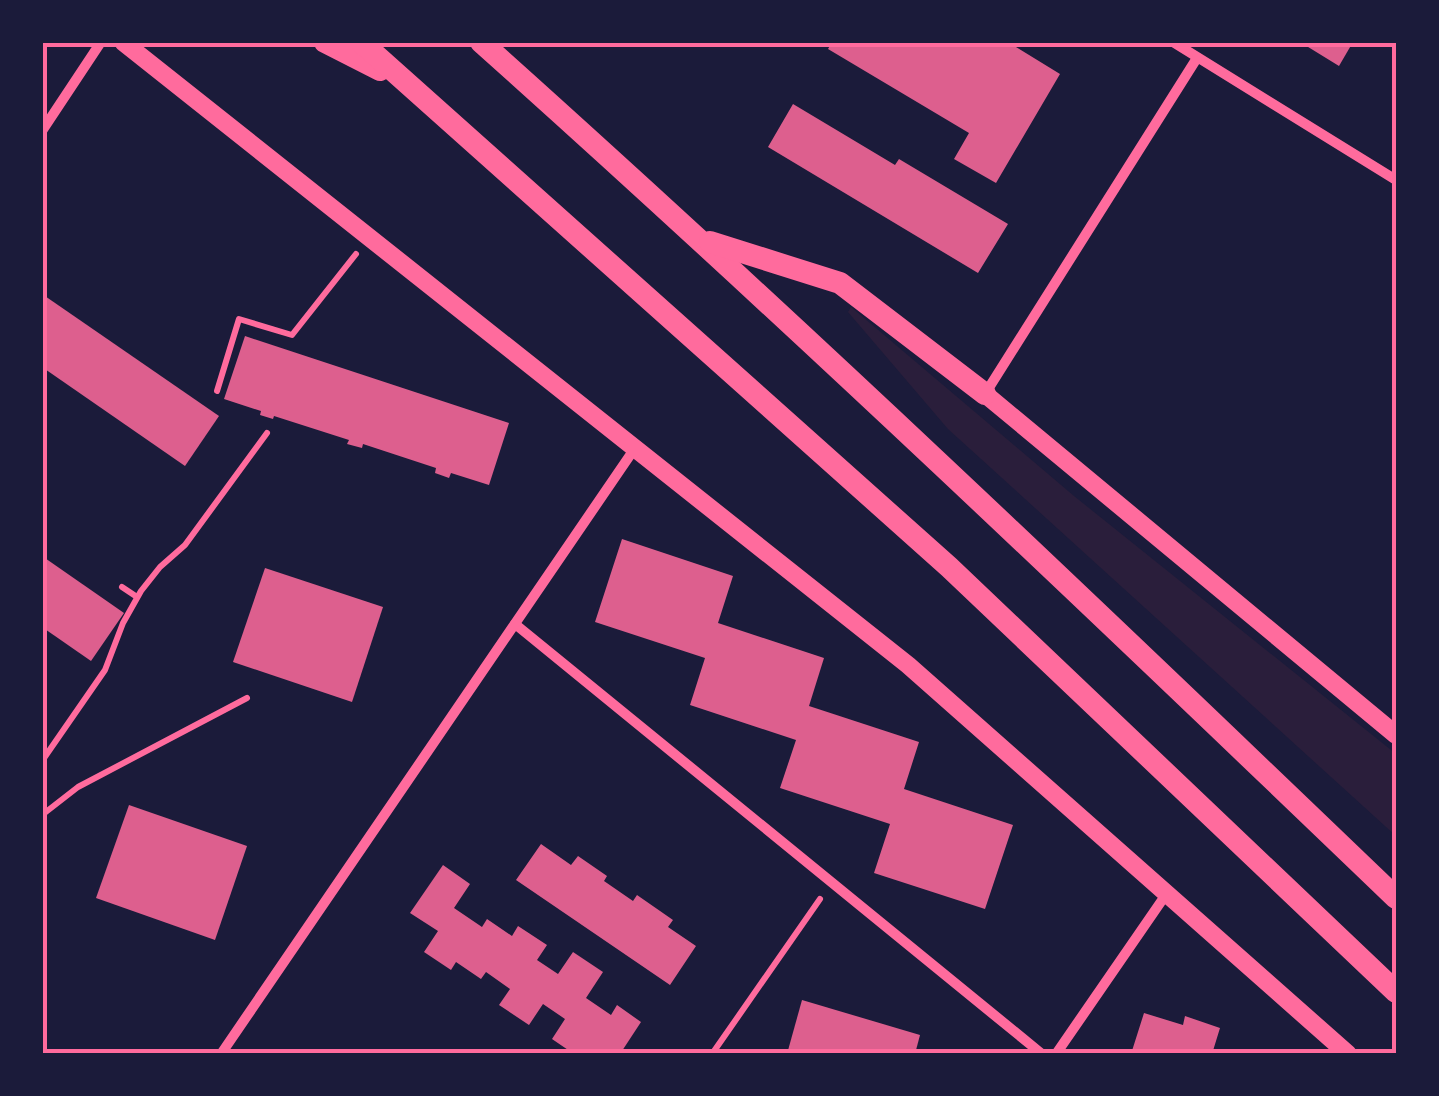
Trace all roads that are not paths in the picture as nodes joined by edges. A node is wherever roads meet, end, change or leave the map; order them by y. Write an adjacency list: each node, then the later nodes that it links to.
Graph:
1 (101, 42): 9 (street)
2 (123, 42): 13 (street)
3 (326, 42): 8 (main road)
4 (361, 42): 8 (main road)
5 (481, 42): 11 (main road)
6 (1172, 42): 7 (street)
7 (1196, 58): 10 (street); 12 (street)
8 (412, 86): 18 (main road)
9 (42, 132)
10 (1396, 180)
11 (702, 240): 12 (main road); 17 (main road)
12 (985, 394): 15 (street)
13 (635, 448): 14 (street); 16 (street)
14 (515, 624): 19 (street); 20 (street)
15 (1396, 734)
16 (1167, 892): 21 (street); 22 (street)
17 (1396, 898)
18 (1396, 992)
19 (221, 1054)
20 (1042, 1054)
21 (1056, 1054)
22 (1348, 1054)

